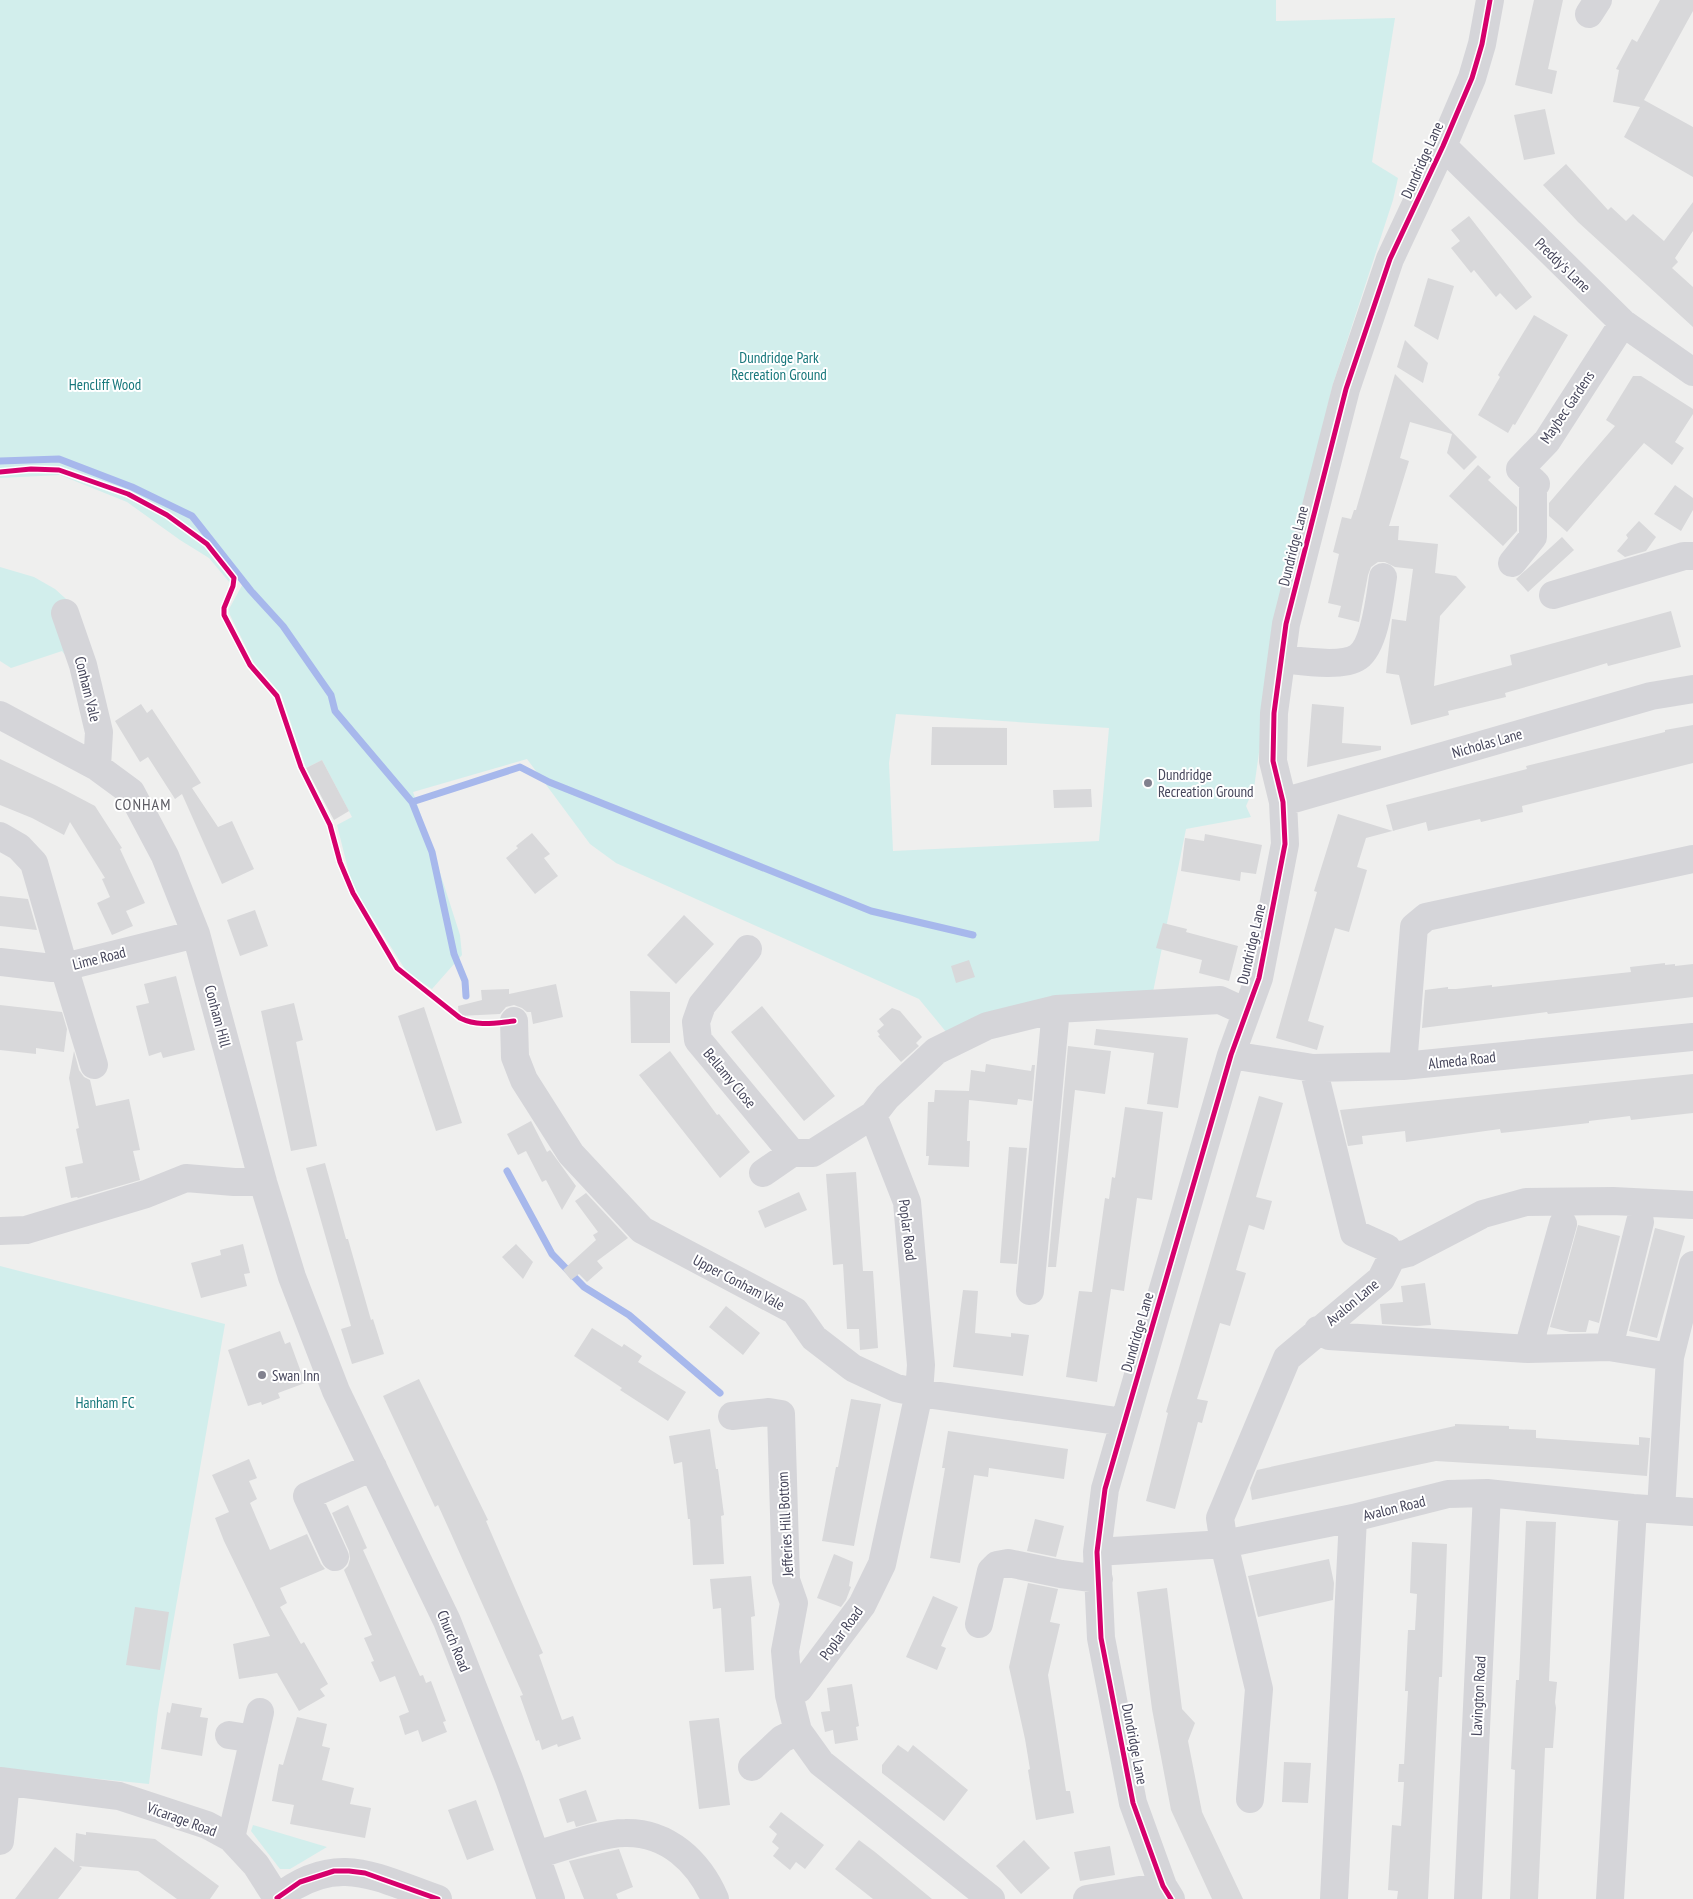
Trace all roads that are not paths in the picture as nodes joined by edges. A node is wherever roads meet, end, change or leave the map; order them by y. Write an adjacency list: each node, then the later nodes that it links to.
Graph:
1 (1490, 0): 2 (street, Dundridge Lane)
2 (1443, 146): 3 (street, Preddy's Lane); 10 (street, Dundridge Lane)
3 (1623, 323): 4 (street, Preddy's Lane); 6 (street, Maybec Gardens)
4 (1693, 372)
5 (1693, 556): 8 (street)
6 (1512, 563)
7 (1383, 577): 10 (street)
8 (1553, 595)
9 (65, 613): 13 (street, Conham Vale)
10 (1282, 660): 14 (street, Dundridge Lane)
11 (1693, 689): 14 (street, Nicholas Lane)
12 (0, 715): 13 (street, Conham Hill)
13 (97, 767): 17 (street, Conham Hill)
14 (1283, 802): 22 (street, Dundridge Lane)
15 (0, 836): 20 (street)
16 (1693, 859): 27 (street)
17 (196, 934): 20 (street, Lime Road); 32 (street, Conham Hill)
18 (748, 949): 30 (street, Bellamy Close)
19 (0, 962): 20 (street, Lime Road)
20 (64, 967): 26 (street)
21 (1056, 1009): 22 (street); 29 (street); 39 (street)
22 (1246, 1012): 25 (street, Dundridge Lane)
23 (514, 1021): 45 (street, Upper Conham Vale)
24 (1693, 1037): 27 (street, Almeda Road)
25 (1231, 1055): 28 (street, Almeda Road); 47 (street, Dundridge Lane)
26 (94, 1065)
27 (1403, 1066): 28 (street, Almeda Road)
28 (1313, 1068): 37 (street)
29 (873, 1115): 30 (street); 45 (street, Poplar Road)
30 (792, 1153): 31 (street)
31 (764, 1174)
32 (263, 1182): 36 (street); 44 (street, Conham Hill)
33 (1693, 1205): 37 (street)
34 (1640, 1222): 41 (street)
35 (1563, 1224): 42 (street)
36 (0, 1231)
37 (1392, 1257): 40 (street, Avalon Lane)
38 (1693, 1265): 43 (street)
39 (1030, 1291)
40 (1318, 1330): 42 (street); 54 (street, Avalon Lane)
41 (1609, 1347): 42 (street); 43 (street)
42 (1528, 1348)
43 (1670, 1357): 51 (street)
44 (336, 1391): 48 (street, Church Road)
45 (919, 1393): 47 (street, Upper Conham Vale); 59 (street, Poplar Road)
46 (732, 1416): 59 (street, Jefferies Hill Bottom)
47 (1124, 1422): 55 (street, Dundridge Lane)
48 (373, 1467): 56 (street); 67 (street, Church Road)
49 (1487, 1493): 50 (street, Avalon Road); 53 (street, Avalon Road); 76 (street, Lavington Road)
50 (1633, 1508): 51 (street, Avalon Road); 77 (street)
51 (1661, 1510): 52 (street, Avalon Road)
52 (1693, 1512)
53 (1353, 1518): 54 (street, Avalon Road); 75 (street)
54 (1224, 1544): 55 (street, Avalon Road); 64 (street, Avalon Lane)
55 (1097, 1552): 57 (street, Dundridge Lane)
56 (335, 1557)
57 (1099, 1579): 58 (street); 68 (street, Dundridge Lane)
58 (979, 1624)
59 (789, 1695): 61 (street, Jefferies Hill Bottom)
60 (260, 1712): 65 (street)
61 (798, 1731): 62 (street); 73 (street, Jefferies Hill Bottom)
62 (752, 1767)
63 (3, 1781): 65 (street, Vicarage Road); 66 (street, Vicarage Road)
64 (1250, 1799)
65 (231, 1838): 69 (street, Vicarage Road)
66 (0, 1842)
67 (536, 1855): 71 (street, Church Road); 72 (street)
68 (1167, 1892): 74 (street)
69 (277, 1899): 70 (street, Vicarage Road)
70 (438, 1899)
71 (551, 1899)
72 (714, 1899)
73 (991, 1899)
74 (1087, 1899)
75 (1334, 1899)
76 (1468, 1899)
77 (1610, 1899)

